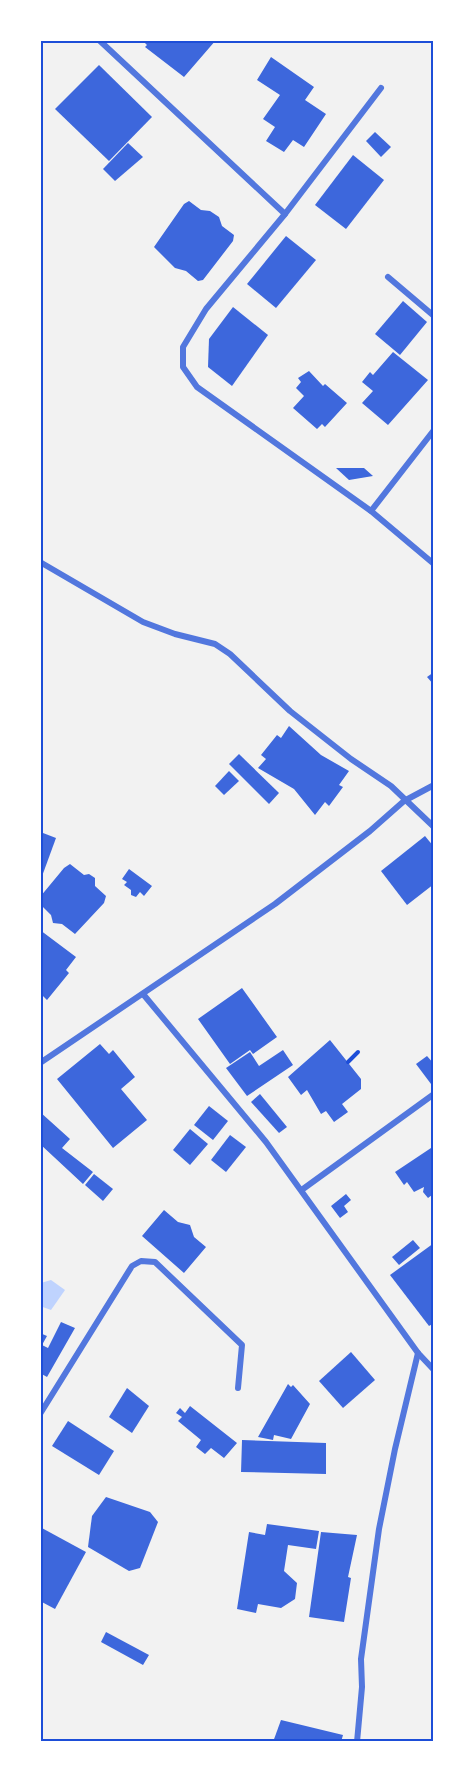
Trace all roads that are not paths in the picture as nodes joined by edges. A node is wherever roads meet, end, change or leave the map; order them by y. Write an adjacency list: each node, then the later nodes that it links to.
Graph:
1 (99, 40): 3 (street)
2 (381, 88): 3 (street)
3 (285, 214): 7 (street)
4 (388, 277): 5 (street)
5 (434, 315)
6 (434, 430): 7 (street)
7 (371, 512): 9 (street)
8 (40, 562): 11 (street)
9 (434, 564)
10 (434, 785): 11 (street)
11 (404, 801): 12 (street); 13 (street)
12 (434, 827)
13 (143, 994): 14 (street); 16 (street)
14 (40, 1064)
15 (434, 1094): 16 (street)
16 (303, 1190): 17 (street)
17 (418, 1353): 18 (street); 21 (street)
18 (434, 1370)
19 (238, 1388): 20 (street)
20 (40, 1414)
21 (357, 1742)

